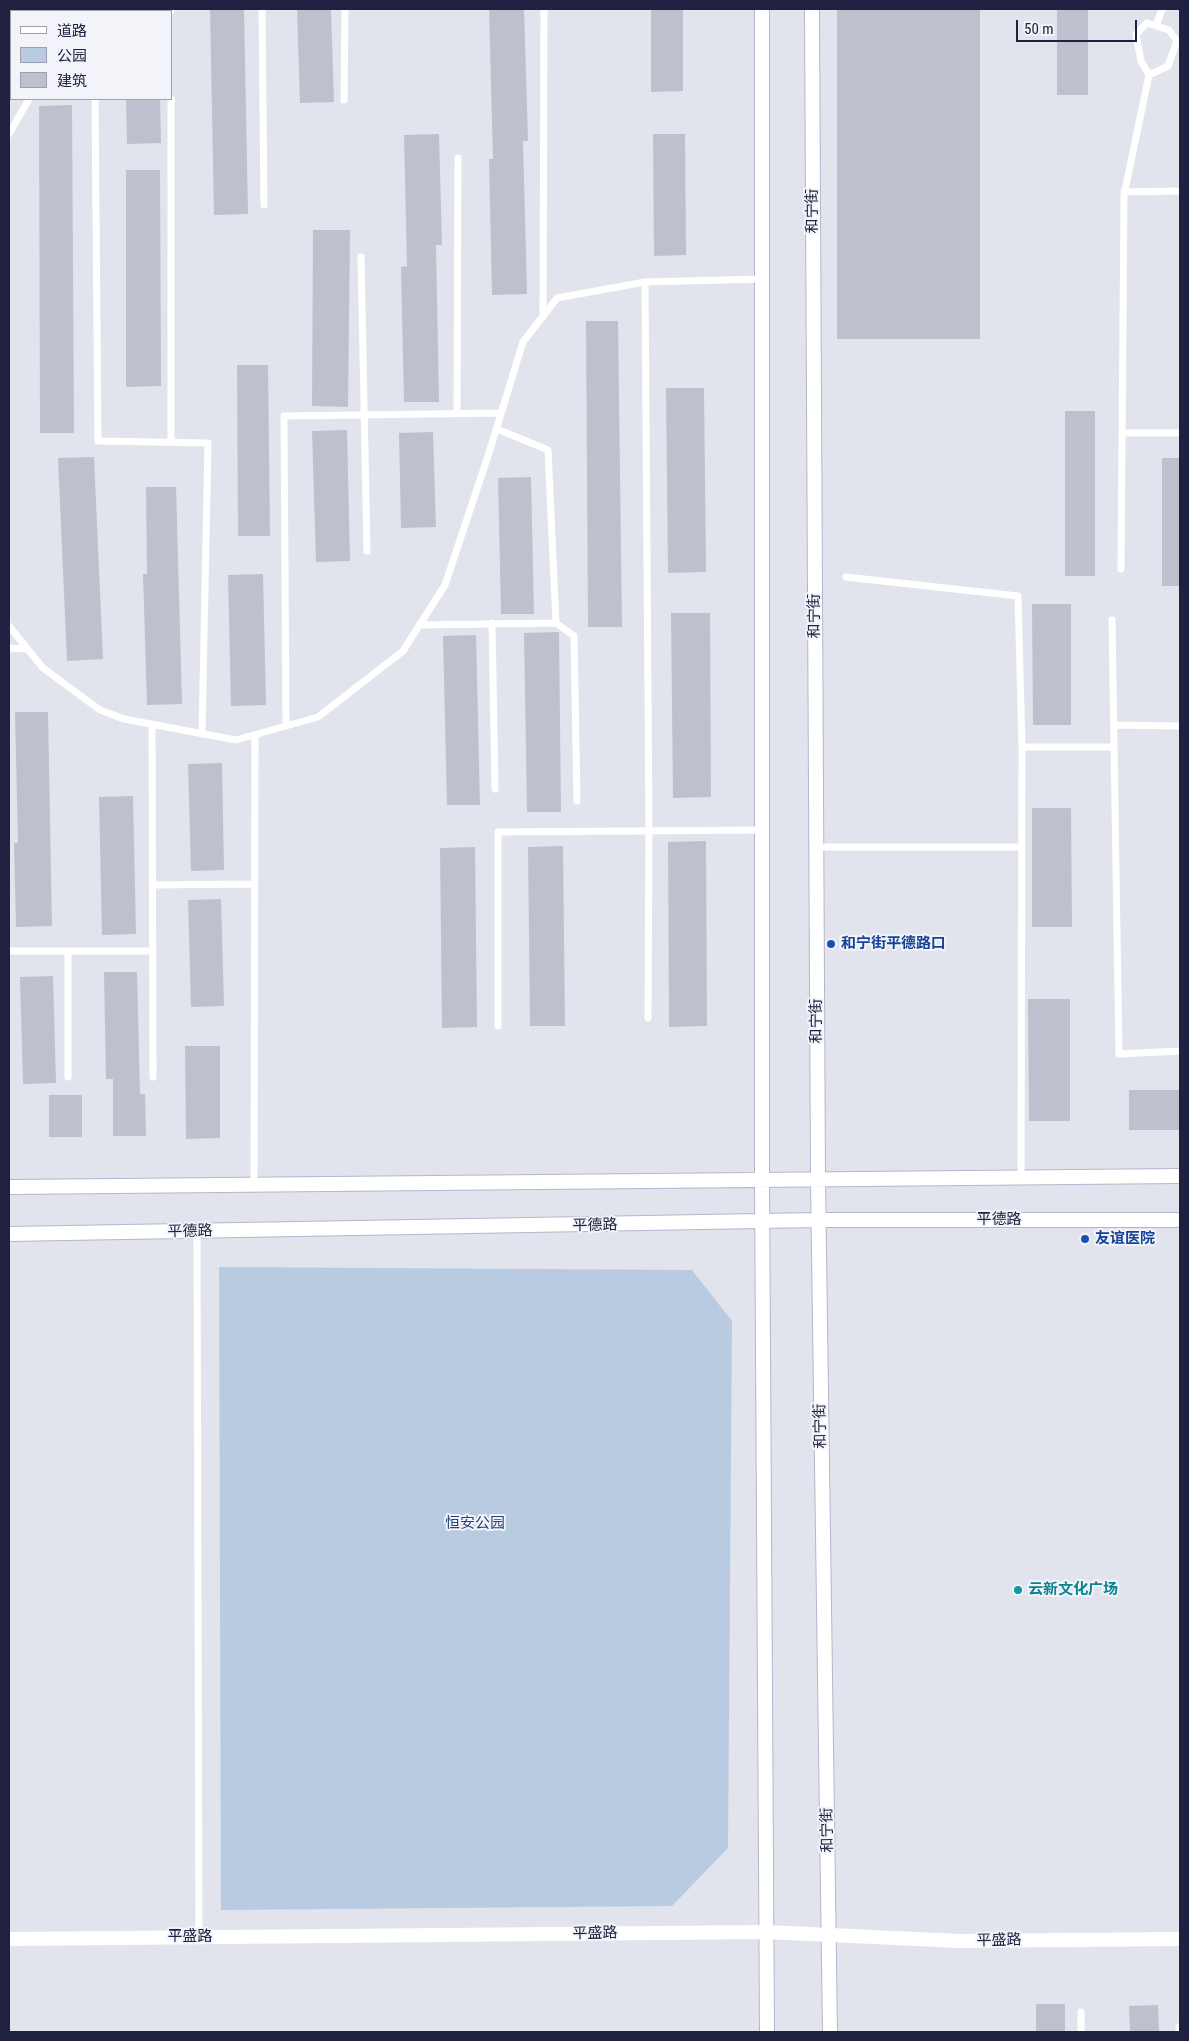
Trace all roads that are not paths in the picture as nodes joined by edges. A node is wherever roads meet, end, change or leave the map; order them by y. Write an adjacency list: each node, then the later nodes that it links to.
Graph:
1 (262, 9): 18 (lane)
2 (345, 9): 13 (lane)
3 (544, 9): 22 (lane)
4 (762, 9): 20 (main road)
5 (812, 9): 52 (main road, 和宁街)
6 (1162, 9): 7 (lane)
7 (1156, 26): 8 (lane); 9 (lane)
8 (1179, 40): 9 (lane)
9 (1149, 75): 17 (lane)
10 (28, 100): 14 (lane)
11 (95, 100): 29 (lane)
12 (171, 100): 29 (lane)
13 (344, 100)
14 (9, 134)
15 (458, 158): 24 (lane)
16 (1180, 191): 17 (lane)
17 (1124, 192): 27 (lane)
18 (264, 205)
19 (361, 257): 25 (lane)
20 (763, 279): 21 (lane); 50 (main road)
21 (645, 282): 22 (lane); 51 (lane)
22 (542, 317): 23 (lane)
23 (501, 413): 24 (lane); 26 (lane)
24 (457, 414): 25 (lane)
25 (363, 415): 30 (lane); 42 (lane)
26 (496, 429): 35 (lane); 36 (lane)
27 (1122, 433): 28 (lane); 31 (lane)
28 (1180, 434)
29 (171, 442): 44 (lane)
30 (367, 550)
31 (1121, 569)
32 (846, 577): 46 (lane)
33 (1112, 620): 41 (lane)
34 (492, 623): 35 (lane); 36 (lane); 48 (lane)
35 (556, 623): 49 (lane)
36 (419, 625): 42 (lane)
37 (9, 626): 39 (lane)
38 (9, 648): 39 (lane)
39 (27, 648): 40 (lane)
40 (152, 724): 44 (lane); 55 (lane)
41 (1114, 725): 43 (lane); 47 (lane)
42 (286, 726): 45 (lane)
43 (1180, 726)
44 (202, 734): 45 (lane)
45 (255, 735): 54 (lane)
46 (1022, 747): 47 (lane); 53 (lane)
47 (1114, 747): 61 (lane)
48 (495, 789)
49 (577, 801)
50 (763, 830): 51 (lane); 67 (main road)
51 (649, 831): 59 (lane); 60 (lane)
52 (816, 847): 53 (lane); 66 (main road, 和宁街)
53 (1021, 847): 65 (lane)
54 (254, 884): 55 (lane); 68 (lane)
55 (152, 885): 58 (lane)
56 (9, 951): 57 (lane)
57 (68, 951): 58 (lane); 62 (lane)
58 (153, 951): 63 (lane)
59 (648, 1018)
60 (498, 1026)
61 (1180, 1051)
62 (68, 1077)
63 (153, 1077)
64 (1180, 1176): 65 (main road)
65 (1021, 1177): 66 (main road)
66 (818, 1179): 67 (main road); 70 (main road, 和宁街)
67 (762, 1180): 68 (main road); 72 (main road)
68 (254, 1185): 69 (main road)
69 (9, 1187)
70 (818, 1220): 71 (main road, 平德路); 72 (main road, 平德路); 76 (main road, 和宁街)
71 (1180, 1220)
72 (762, 1223): 73 (main road, 平德路); 75 (main road)
73 (197, 1232): 74 (main road, 平德路); 77 (lane)
74 (9, 1234)
75 (766, 1932): 76 (main road, 平盛路); 77 (main road, 平盛路); 81 (main road)
76 (829, 1935): 79 (main road, 平盛路); 82 (main road, 和宁街)
77 (200, 1937): 78 (main road, 平盛路)
78 (9, 1939)
79 (1180, 1939)
80 (1082, 2012): 83 (lane)
81 (767, 2032)
82 (830, 2032)
83 (1081, 2032)

